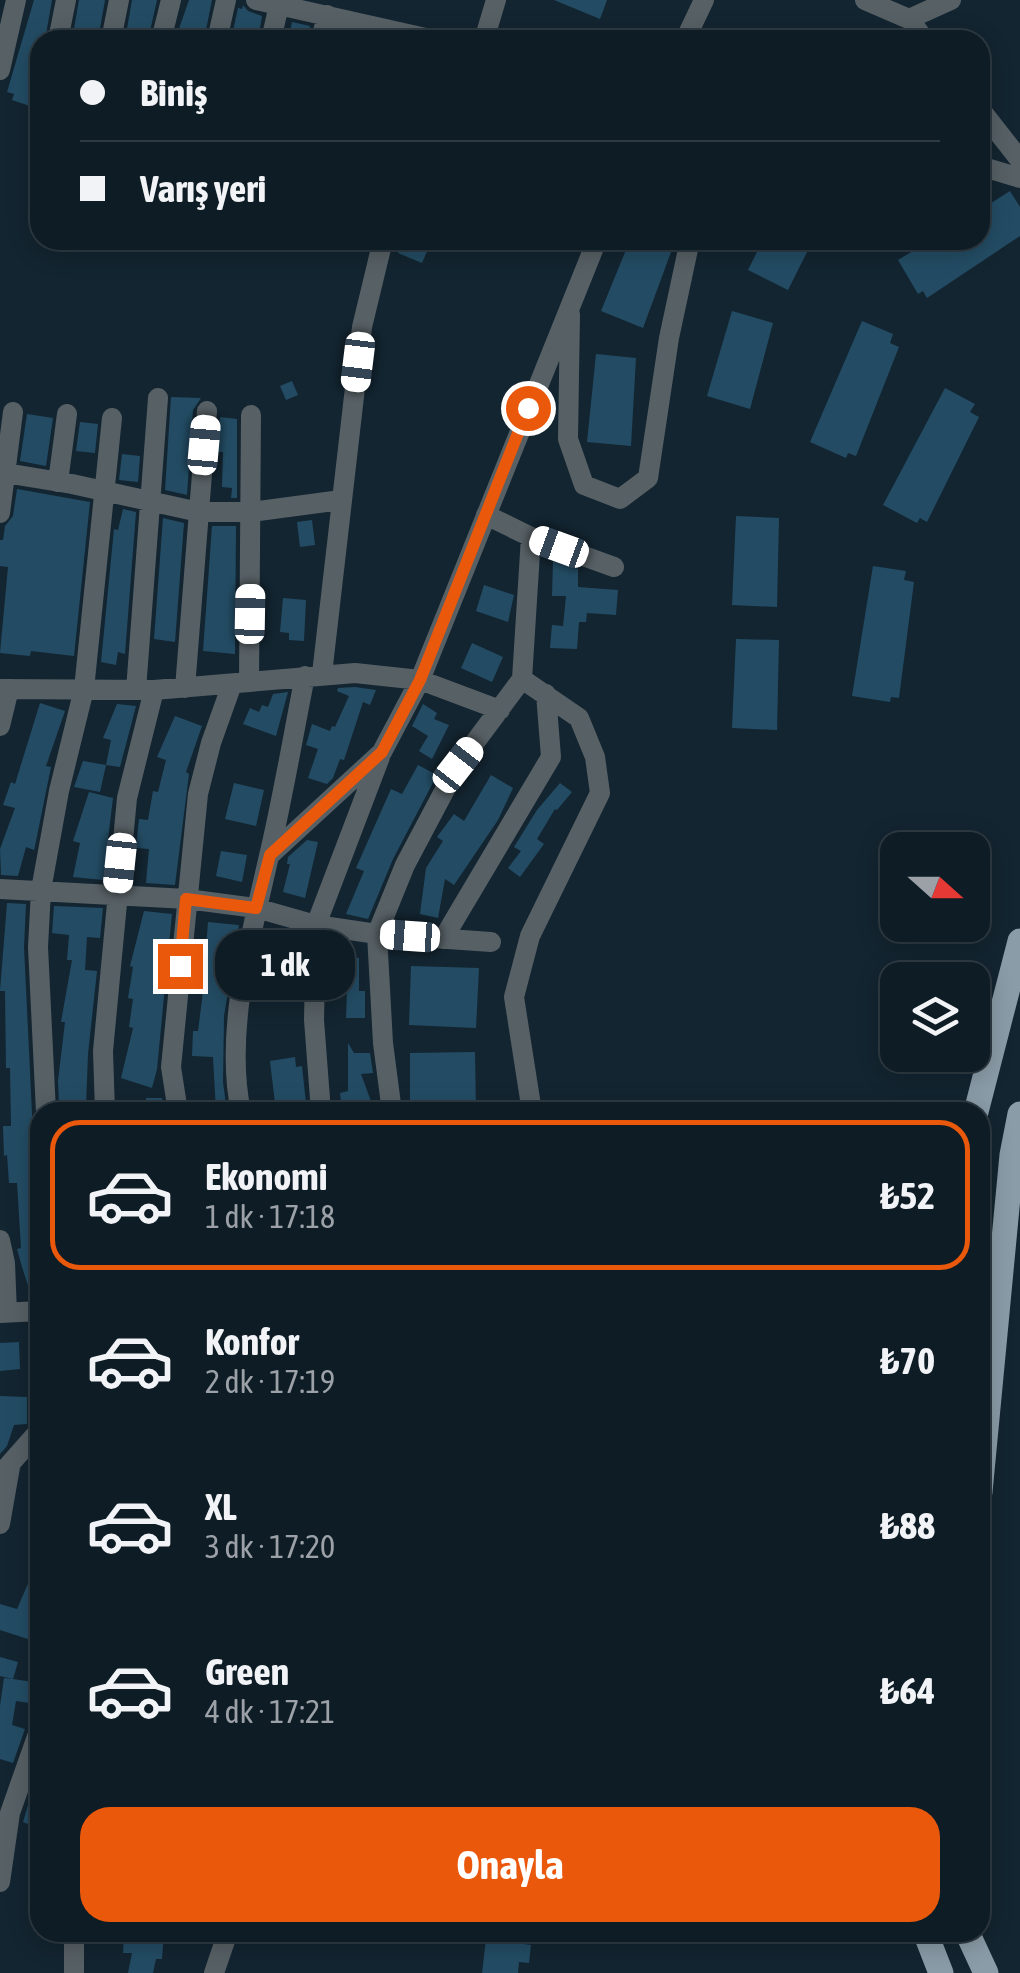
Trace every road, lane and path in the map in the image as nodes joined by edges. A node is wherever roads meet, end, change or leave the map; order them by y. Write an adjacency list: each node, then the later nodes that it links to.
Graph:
1 (16, 0): 24 (street)
2 (66, 0): 14 (street)
3 (120, 0): 15 (street)
4 (171, 0): 16 (street)
5 (226, 0): 17 (street)
6 (256, 0): 11 (street)
7 (496, 0): 21 (street)
8 (704, 0): 22 (street)
9 (865, 0): 13 (street)
10 (952, 0): 13 (street)
11 (279, 4): 12 (street); 18 (street)
12 (327, 16): 19 (street); 20 (street)
13 (908, 19): 23 (street)
14 (60, 30)
15 (112, 30)
16 (164, 30)
17 (220, 30)
18 (274, 30)
19 (323, 30)
20 (363, 30)
21 (487, 30)
22 (690, 30)
23 (917, 30)
24 (0, 70)
25 (990, 122): 26 (street)
26 (1020, 160)
27 (990, 169): 28 (street)
28 (1020, 178)
29 (381, 250): 42 (street)
30 (594, 250): 32 (street)
31 (688, 250): 32 (street)
32 (571, 302): 47 (street)
33 (158, 398): 43 (street)
34 (207, 411): 44 (street)
35 (13, 412): 39 (street)
36 (67, 414): 40 (street)
37 (252, 415): 45 (street)
38 (112, 418): 41 (street)
39 (3, 473): 40 (street); 46 (street)
40 (58, 482): 41 (street)
41 (104, 491): 43 (street); 56 (street)
42 (342, 500): 45 (street); 50 (street)
43 (150, 502): 44 (street); 57 (street)
44 (199, 512): 45 (street); 54 (street)
45 (251, 512): 53 (street)
46 (0, 513)
47 (486, 515): 48 (street); 52 (street)
48 (531, 537): 49 (street); 51 (street)
49 (614, 567)
50 (313, 675): 52 (street); 53 (street); 62 (street)
51 (522, 679): 58 (street); 59 (street)
52 (420, 680): 59 (street); 61 (street)
53 (240, 683): 54 (street); 66 (street)
54 (185, 688): 57 (street)
55 (5, 689): 56 (street); 60 (street)
56 (84, 689): 57 (street); 64 (street)
57 (145, 690): 65 (street)
58 (546, 694): 70 (street); 79 (street)
59 (500, 710): 69 (street)
60 (0, 726)
61 (382, 752): 62 (street); 68 (street)
62 (270, 855): 67 (street)
63 (0, 889): 64 (street)
64 (42, 890): 65 (street); 73 (street)
65 (117, 896): 66 (street); 74 (street)
66 (186, 899): 67 (street); 75 (street)
67 (256, 908): 68 (street); 76 (street)
68 (316, 925): 69 (street); 77 (street)
69 (377, 934): 70 (street); 78 (street)
70 (442, 939): 72 (street)
71 (1020, 940): 80 (main road)
72 (492, 942)
73 (46, 1102)
74 (105, 1102)
75 (176, 1102)
76 (239, 1102)
77 (321, 1102)
78 (391, 1102)
79 (529, 1102)
80 (979, 1102)
81 (1020, 1114): 85 (main road)
82 (0, 1240): 84 (street)
83 (30, 1312): 84 (street)
84 (3, 1313)
85 (990, 1386)
86 (30, 1442): 87 (street)
87 (5, 1472): 88 (street)
88 (0, 1524)
89 (30, 1757): 90 (street)
90 (0, 1882)
91 (74, 1942): 95 (street)
92 (225, 1942): 96 (street)
93 (929, 1942): 97 (main road)
94 (971, 1942): 98 (main road)
95 (74, 1973)
96 (214, 1973)
97 (941, 1973)
98 (986, 1973)

